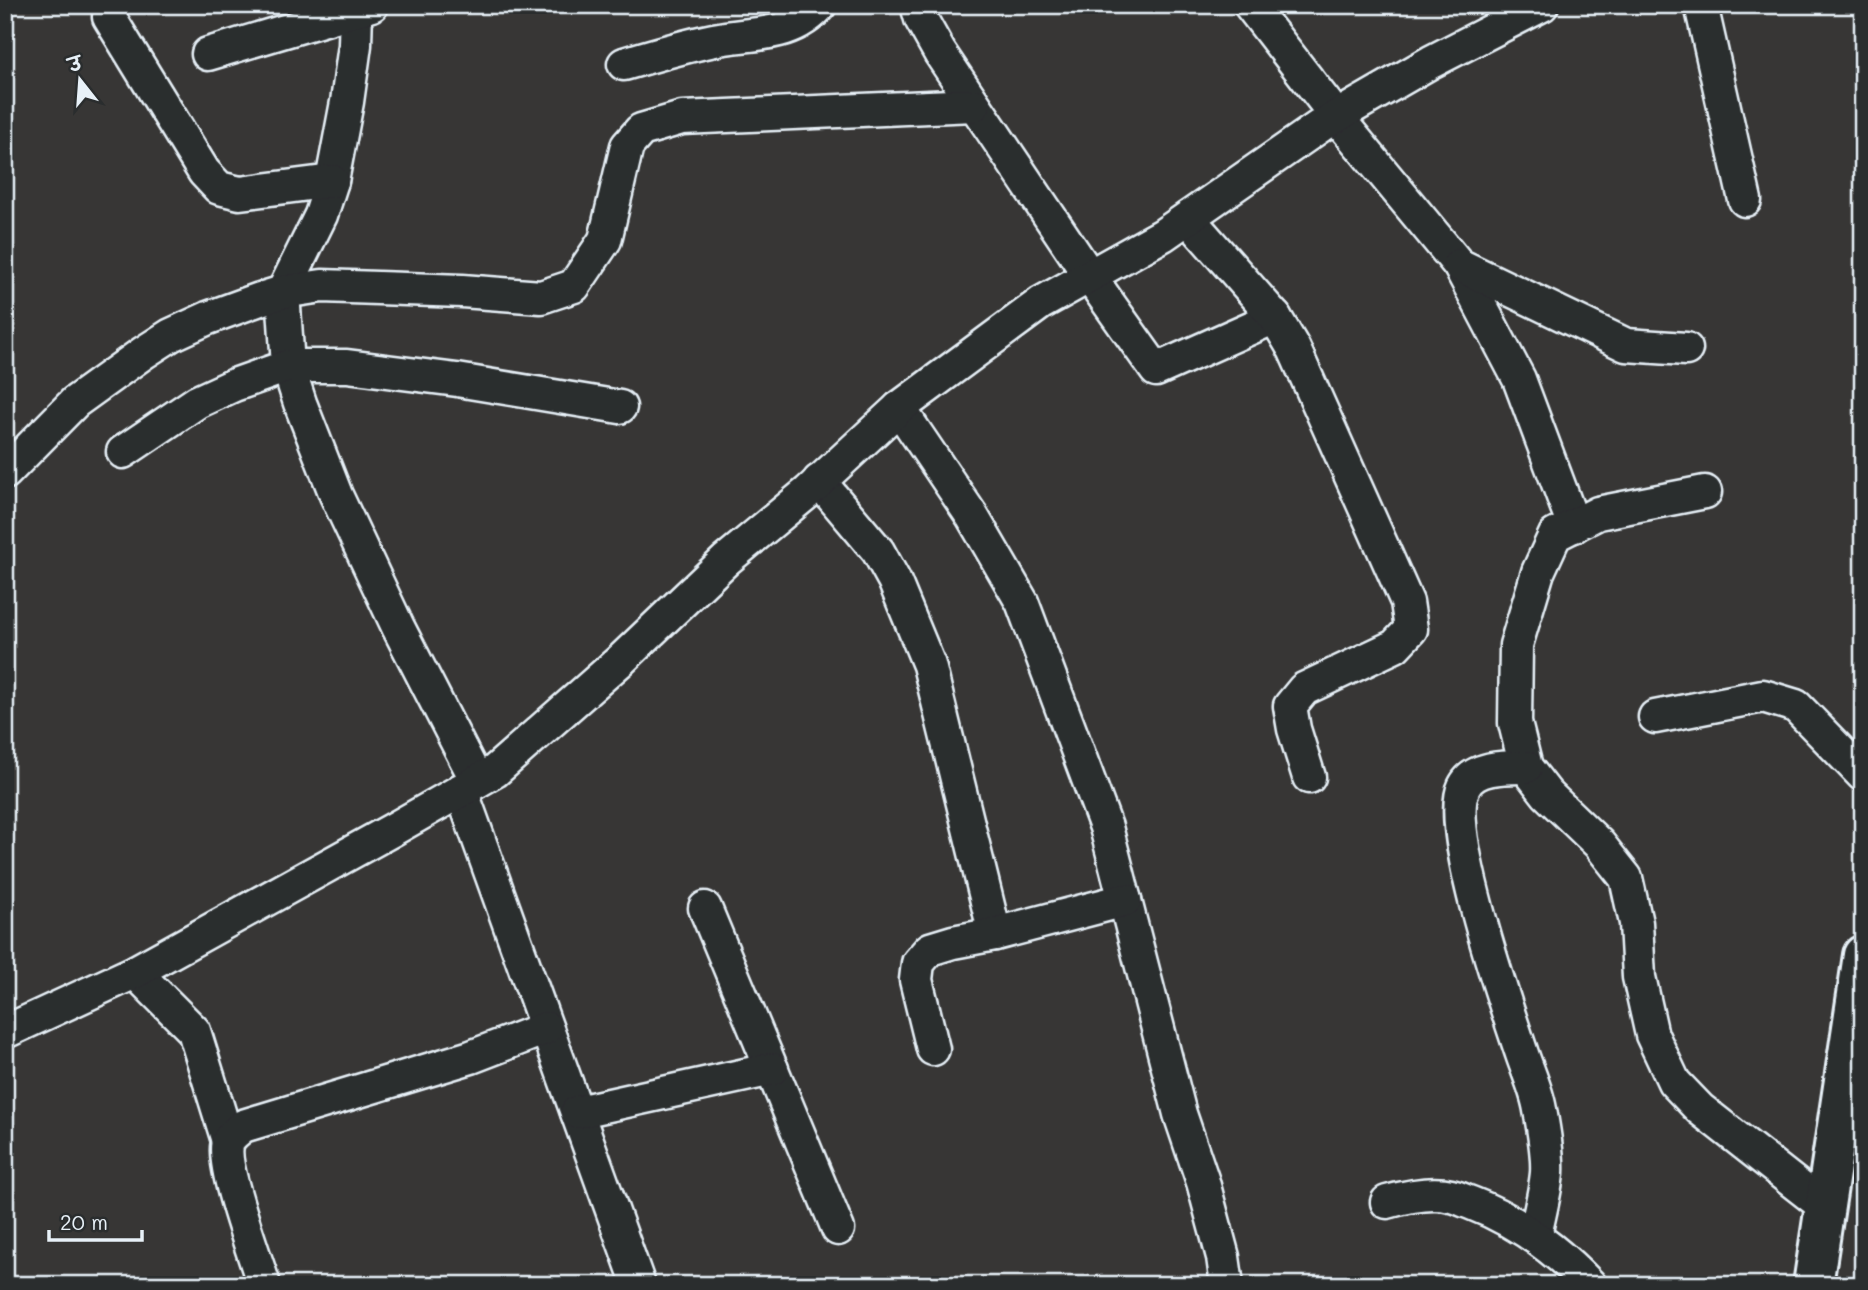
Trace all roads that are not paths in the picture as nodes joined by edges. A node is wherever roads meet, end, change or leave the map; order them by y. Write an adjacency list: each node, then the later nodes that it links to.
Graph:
1 (820, 5): 9 (street)
2 (917, 5): 10 (street)
3 (1250, 5): 11 (street)
4 (1542, 5): 11 (street)
5 (1701, 5): 13 (street)
6 (361, 7): 8 (street); 12 (street)
7 (109, 17): 12 (street)
8 (208, 54)
9 (624, 64)
10 (974, 105): 16 (street); 17 (street)
11 (1336, 116): 14 (street); 15 (street)
12 (332, 181): 17 (street)
13 (1745, 200)
14 (1188, 218): 16 (street); 18 (street)
15 (1459, 265): 19 (street); 27 (street)
16 (1090, 276): 18 (street); 22 (street)
17 (283, 292): 20 (street); 24 (street)
18 (1275, 317): 31 (street)
19 (1686, 349)
20 (288, 366): 21 (street); 23 (street); 32 (street)
21 (620, 407)
22 (899, 408): 25 (street); 33 (street)
23 (123, 452)
24 (5, 473)
25 (819, 481): 32 (street); 35 (street)
26 (1705, 492): 27 (street)
27 (1574, 526): 29 (street)
28 (1655, 716): 30 (street)
29 (1526, 767): 45 (street); 47 (street)
30 (1863, 775)
31 (1310, 777)
32 (469, 786): 37 (street); 38 (street)
33 (1125, 900): 35 (street); 50 (street)
34 (705, 908): 41 (street)
35 (995, 934): 40 (street)
36 (1863, 955): 45 (main road)
37 (135, 971): 39 (street); 43 (street)
38 (546, 1028): 42 (street); 43 (street)
39 (5, 1032)
40 (933, 1049)
41 (772, 1069): 42 (street); 46 (street)
42 (577, 1112): 49 (street)
43 (228, 1141): 48 (street)
44 (1387, 1202): 47 (street)
45 (1825, 1207): 52 (main road)
46 (838, 1229)
47 (1535, 1236): 51 (street)
48 (264, 1285)
49 (639, 1285)
50 (1227, 1285)
51 (1590, 1285)
52 (1813, 1285)

